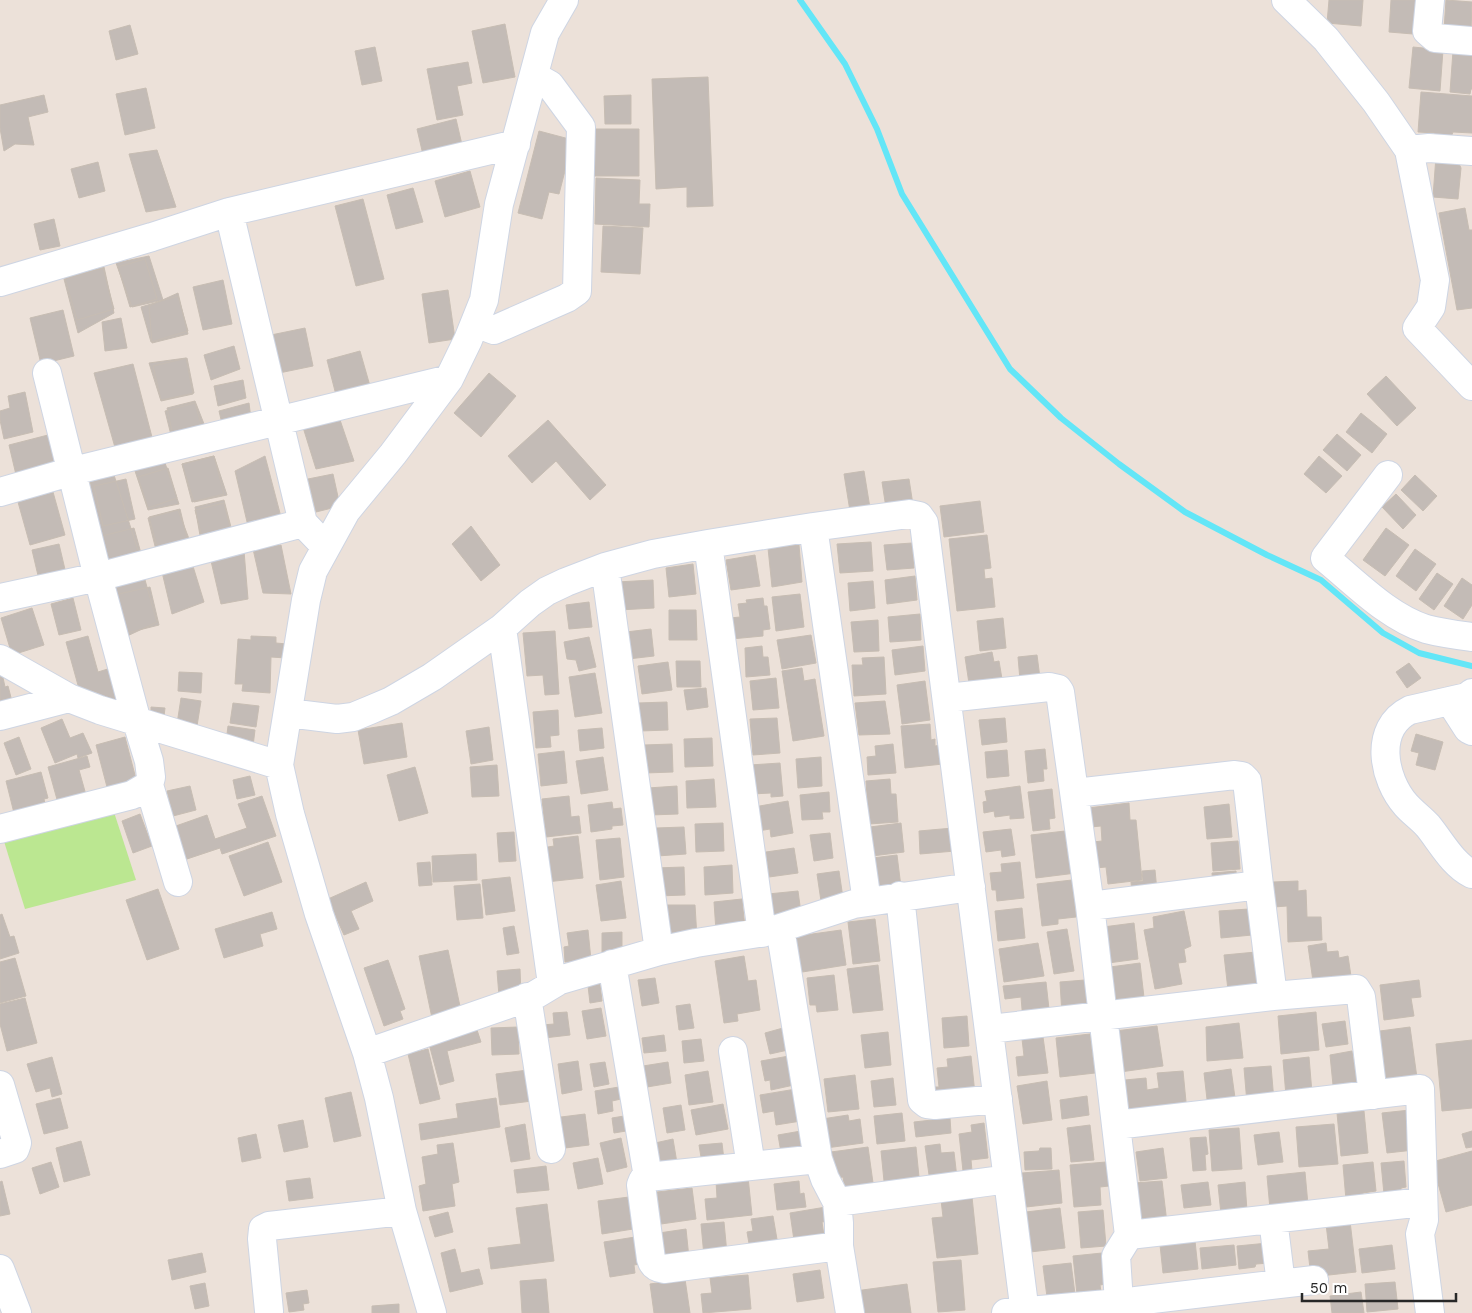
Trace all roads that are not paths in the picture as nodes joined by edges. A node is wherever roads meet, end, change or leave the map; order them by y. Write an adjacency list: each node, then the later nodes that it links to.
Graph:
1 (564, 0): 5 (street)
2 (1286, 0): 7 (street)
3 (1430, 0): 4 (street)
4 (1472, 41)
5 (534, 76): 6 (street); 11 (street)
6 (516, 144): 9 (street); 11 (street)
7 (1409, 150): 8 (street); 14 (street)
8 (1472, 151)
9 (229, 212): 10 (street); 15 (street)
10 (0, 282)
11 (475, 323): 13 (street)
12 (47, 373): 16 (street)
13 (449, 379): 15 (street); 22 (street)
14 (1472, 386)
15 (278, 420): 16 (street); 19 (street)
16 (73, 471): 18 (street); 24 (street)
17 (1388, 475): 27 (street)
18 (0, 492)
19 (303, 523): 22 (street); 24 (street)
20 (813, 527): 21 (street); 31 (street); 45 (street)
21 (708, 544): 23 (street); 47 (street)
22 (326, 546): 32 (street)
23 (605, 567): 26 (street); 48 (street)
24 (98, 577): 25 (street); 34 (street)
25 (0, 598)
26 (502, 628): 32 (street); 50 (street)
27 (1472, 638)
28 (0, 659): 30 (street)
29 (1461, 697): 35 (street); 40 (street)
30 (69, 698): 33 (street); 34 (street)
31 (947, 698): 38 (street); 43 (street)
32 (288, 713): 36 (street)
33 (0, 716)
34 (137, 722): 36 (street); 37 (street)
35 (1472, 731)
36 (279, 765): 56 (street)
37 (149, 785): 39 (street); 41 (street)
38 (1075, 793): 42 (street); 46 (street)
39 (0, 829)
40 (1472, 874)
41 (178, 882)
42 (1259, 885): 46 (street); 51 (street)
43 (971, 886): 44 (street); 54 (street)
44 (900, 896): 45 (street); 59 (street)
45 (867, 902): 47 (street)
46 (1090, 906): 53 (street)
47 (771, 931): 48 (street); 63 (street)
48 (659, 951): 49 (street)
49 (612, 964): 50 (street); 65 (street)
50 (552, 984): 52 (street)
51 (1273, 996): 53 (street); 58 (street)
52 (527, 998): 56 (street); 61 (street)
53 (1103, 1016): 54 (street); 60 (street)
54 (990, 1029): 59 (street)
55 (734, 1051): 64 (street)
56 (367, 1053): 69 (street)
57 (0, 1085): 62 (street)
58 (1373, 1095): 60 (street); 68 (street)
59 (998, 1099): 66 (street)
60 (1116, 1125): 71 (street)
61 (551, 1150)
62 (0, 1154)
63 (818, 1159): 64 (street); 67 (street)
64 (751, 1166): 65 (street)
65 (648, 1177): 72 (street)
66 (1008, 1178): 67 (street); 78 (street)
67 (836, 1202): 72 (street)
68 (1423, 1202): 70 (street); 82 (street)
69 (402, 1211): 77 (street); 80 (street)
70 (1272, 1219): 71 (street); 75 (street)
71 (1129, 1235): 76 (street)
72 (839, 1246): 81 (street)
73 (0, 1269): 79 (street)
74 (1314, 1280): 75 (street)
75 (1281, 1284): 76 (street)
76 (1119, 1303): 78 (street)
77 (269, 1311)
78 (1018, 1312)
79 (17, 1313)
80 (432, 1313)
81 (850, 1313)
82 (1430, 1313)

